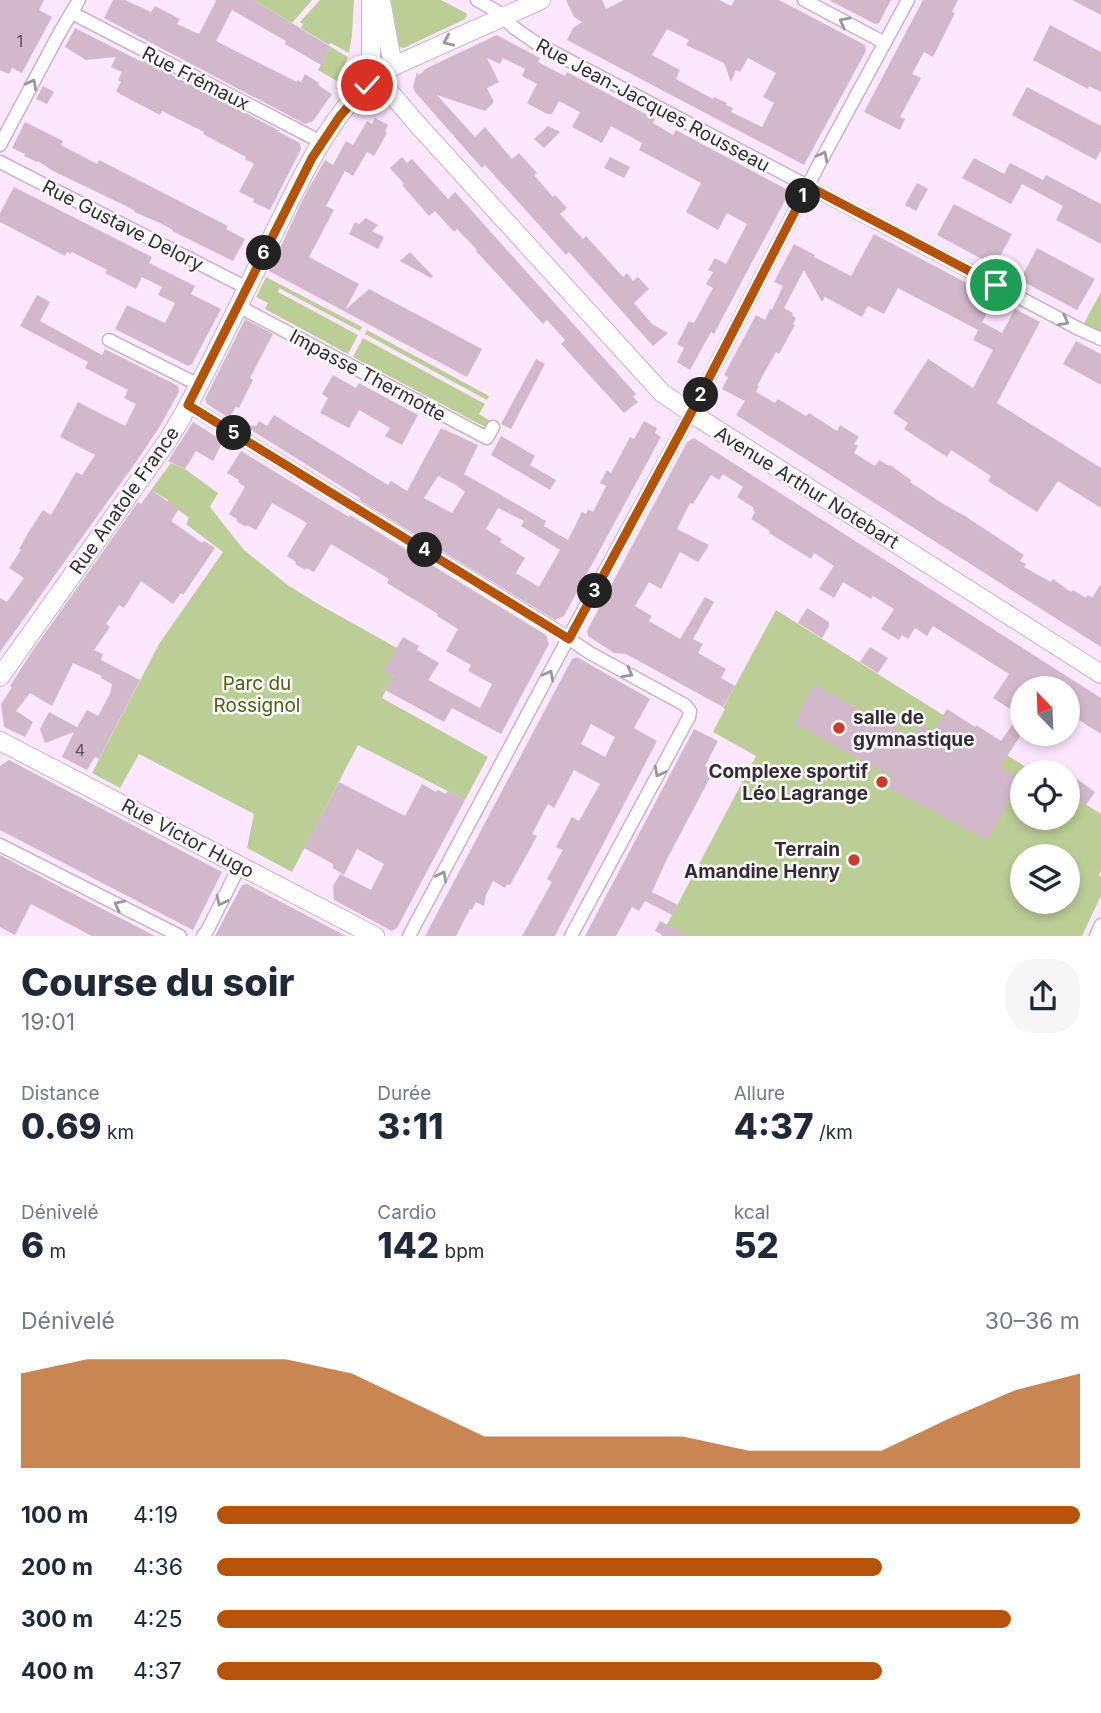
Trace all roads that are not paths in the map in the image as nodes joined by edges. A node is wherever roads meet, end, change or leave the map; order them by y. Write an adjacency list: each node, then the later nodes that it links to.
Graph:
1 (79, 0): 8 (street)
2 (371, 0): 12 (street)
3 (381, 0): 11 (street)
4 (477, 0): 9 (street, Rue Jean-Jacques Rousseau)
5 (541, 0): 9 (street, Rue Anatole France)
6 (804, 0): 10 (street, one-way to 6)
7 (908, 0): 10 (street)
8 (72, 13): 13 (street, Rue Frémaux); 14 (street, one-way to 8)
9 (503, 17): 11 (street, Rue Anatole France, one-way to 11); 16 (street, Rue Jean-Jacques Rousseau)
10 (885, 43): 16 (street, one-way to 10)
11 (393, 66): 12 (street, Rue Anatole France)
12 (376, 76): 13 (street, Rue Anatole France); 23 (street, Avenue Arthur Notebart)
13 (321, 142): 17 (street, Rue Anatole France)
14 (0, 145)
15 (0, 162): 17 (street, Rue Gustave Delory)
16 (808, 186): 19 (street, Rue Jean-Jacques Rousseau, one-way to 19); 23 (street)
17 (247, 288): 18 (street, Rue Anatole France)
18 (238, 306): 21 (street, Rue Anatole France); 24 (street, Impasse Thermotte)
19 (1101, 339)
20 (109, 341): 21 (street)
21 (199, 385): 22 (street, Rue Anatole France)
22 (188, 405): 25 (street); 27 (street, Rue Anatole France)
23 (691, 413): 25 (street); 26 (street, Avenue Arthur Notebart)
24 (494, 427)
25 (569, 639): 35 (street, one-way to 25); 36 (street, one-way to 36)
26 (1101, 674)
27 (0, 677)
28 (0, 741): 30 (street, Rue Victor Hugo)
29 (0, 845): 32 (street, one-way to 29)
30 (240, 865): 33 (street, one-way to 33); 34 (street, Rue Victor Hugo)
31 (1101, 925): 37 (street)
32 (180, 936)
33 (203, 936)
34 (375, 936)
35 (409, 936)
36 (571, 936)
37 (1096, 936)

